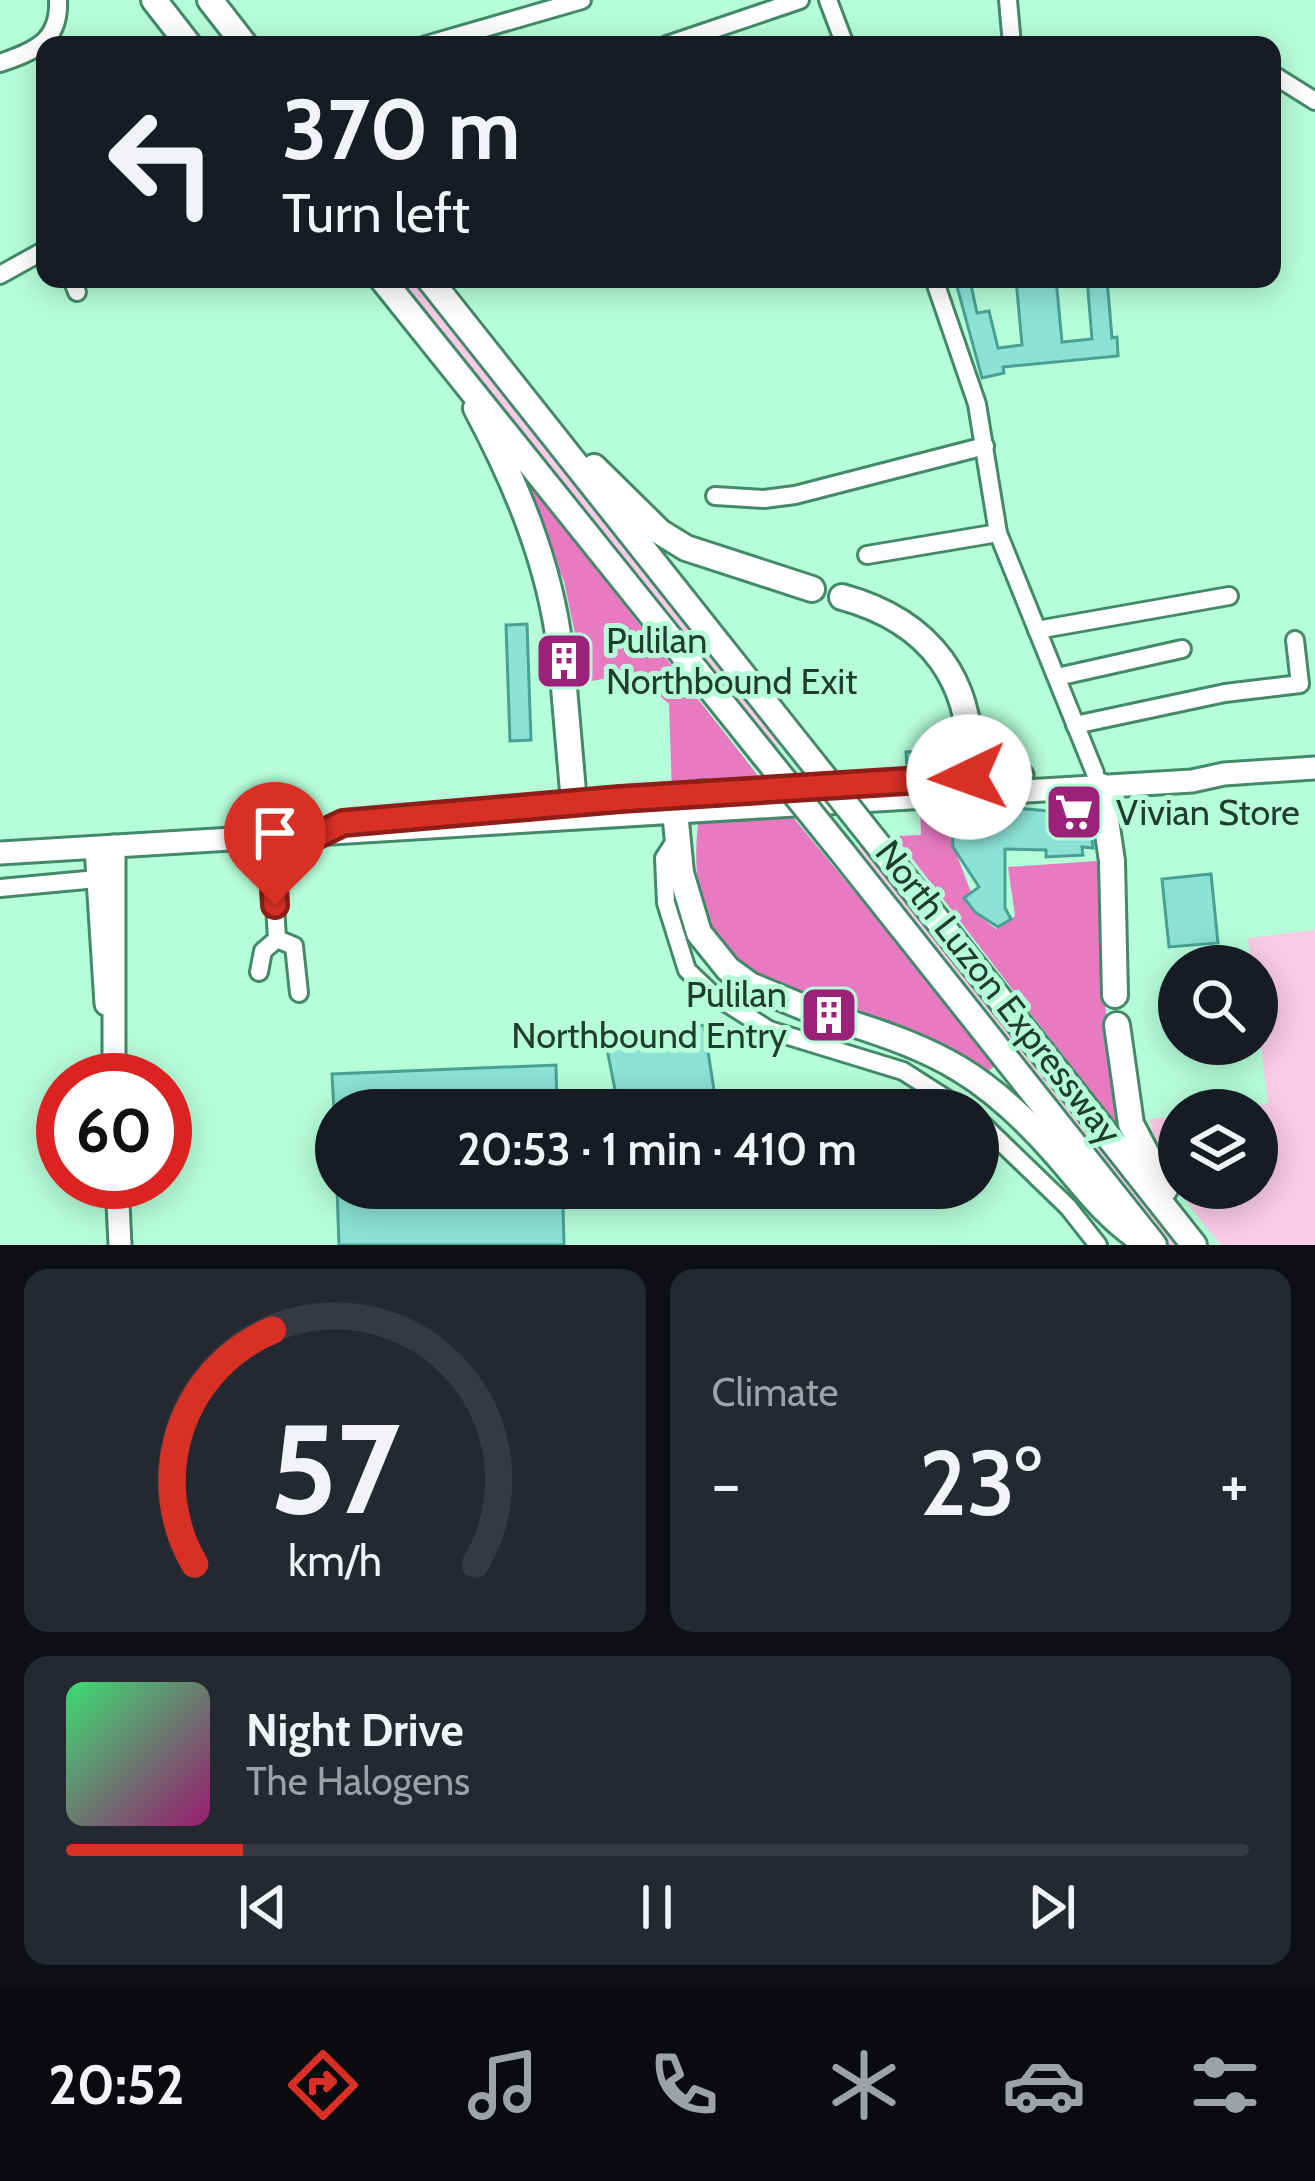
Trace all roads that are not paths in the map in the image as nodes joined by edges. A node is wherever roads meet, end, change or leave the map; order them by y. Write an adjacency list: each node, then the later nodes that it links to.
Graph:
1 (58, 0): 8 (street)
2 (154, 0): 9 (highway)
3 (210, 0): 10 (highway)
4 (582, 0): 11 (street)
5 (800, 0): 12 (street)
6 (828, 0): 13 (street)
7 (1008, 0): 14 (street)
8 (52, 36)
9 (183, 36)
10 (238, 36)
11 (457, 36)
12 (694, 36)
13 (842, 36)
14 (1011, 36)
15 (36, 46): 16 (street)
16 (0, 64)
17 (1281, 80): 18 (street)
18 (1315, 101)
19 (36, 255): 20 (street)
20 (0, 275)
21 (390, 288): 24 (highway, North Luzon Expressway)
22 (437, 288): 25 (highway, North Luzon Expressway)
23 (937, 288): 26 (street)
24 (450, 358): 35 (highway); 66 (highway, North Luzon Expressway, bridge)
25 (523, 399): 30 (highway); 63 (highway, North Luzon Expressway, bridge)
26 (985, 446): 27 (street); 28 (street)
27 (715, 496)
28 (998, 533): 29 (street); 33 (street)
29 (867, 555)
30 (812, 589)
31 (842, 596): 41 (highway)
32 (1229, 596): 33 (street)
33 (1037, 630): 38 (street)
34 (1295, 640): 39 (street)
35 (560, 649)
36 (1182, 649): 38 (street)
37 (563, 676): 45 (highway)
38 (1057, 677): 39 (street)
39 (1075, 724): 42 (street)
40 (1315, 768): 42 (main road)
41 (969, 777): 42 (main road); 43 (main road); 44 (highway)
42 (1098, 780): 44 (main road); 55 (highway)
43 (703, 794): 45 (main road); 46 (highway)
44 (944, 794): 46 (main road)
45 (584, 809): 46 (main road); 47 (main road)
46 (674, 811): 48 (highway)
47 (271, 838): 50 (main road); 52 (street)
48 (677, 838): 56 (highway); 60 (street)
49 (0, 854): 50 (main road)
50 (98, 860): 51 (street); 59 (main road)
51 (0, 888)
52 (277, 939): 53 (street); 54 (street)
53 (259, 972)
54 (299, 993)
55 (1115, 995)
56 (815, 1012)
57 (840, 1020): 66 (highway)
58 (1117, 1025): 63 (highway)
59 (112, 1053)
60 (931, 1089)
61 (999, 1140): 65 (street)
62 (119, 1209): 64 (main road)
63 (1188, 1238)
64 (120, 1245)
65 (1098, 1245)
66 (1151, 1245)

